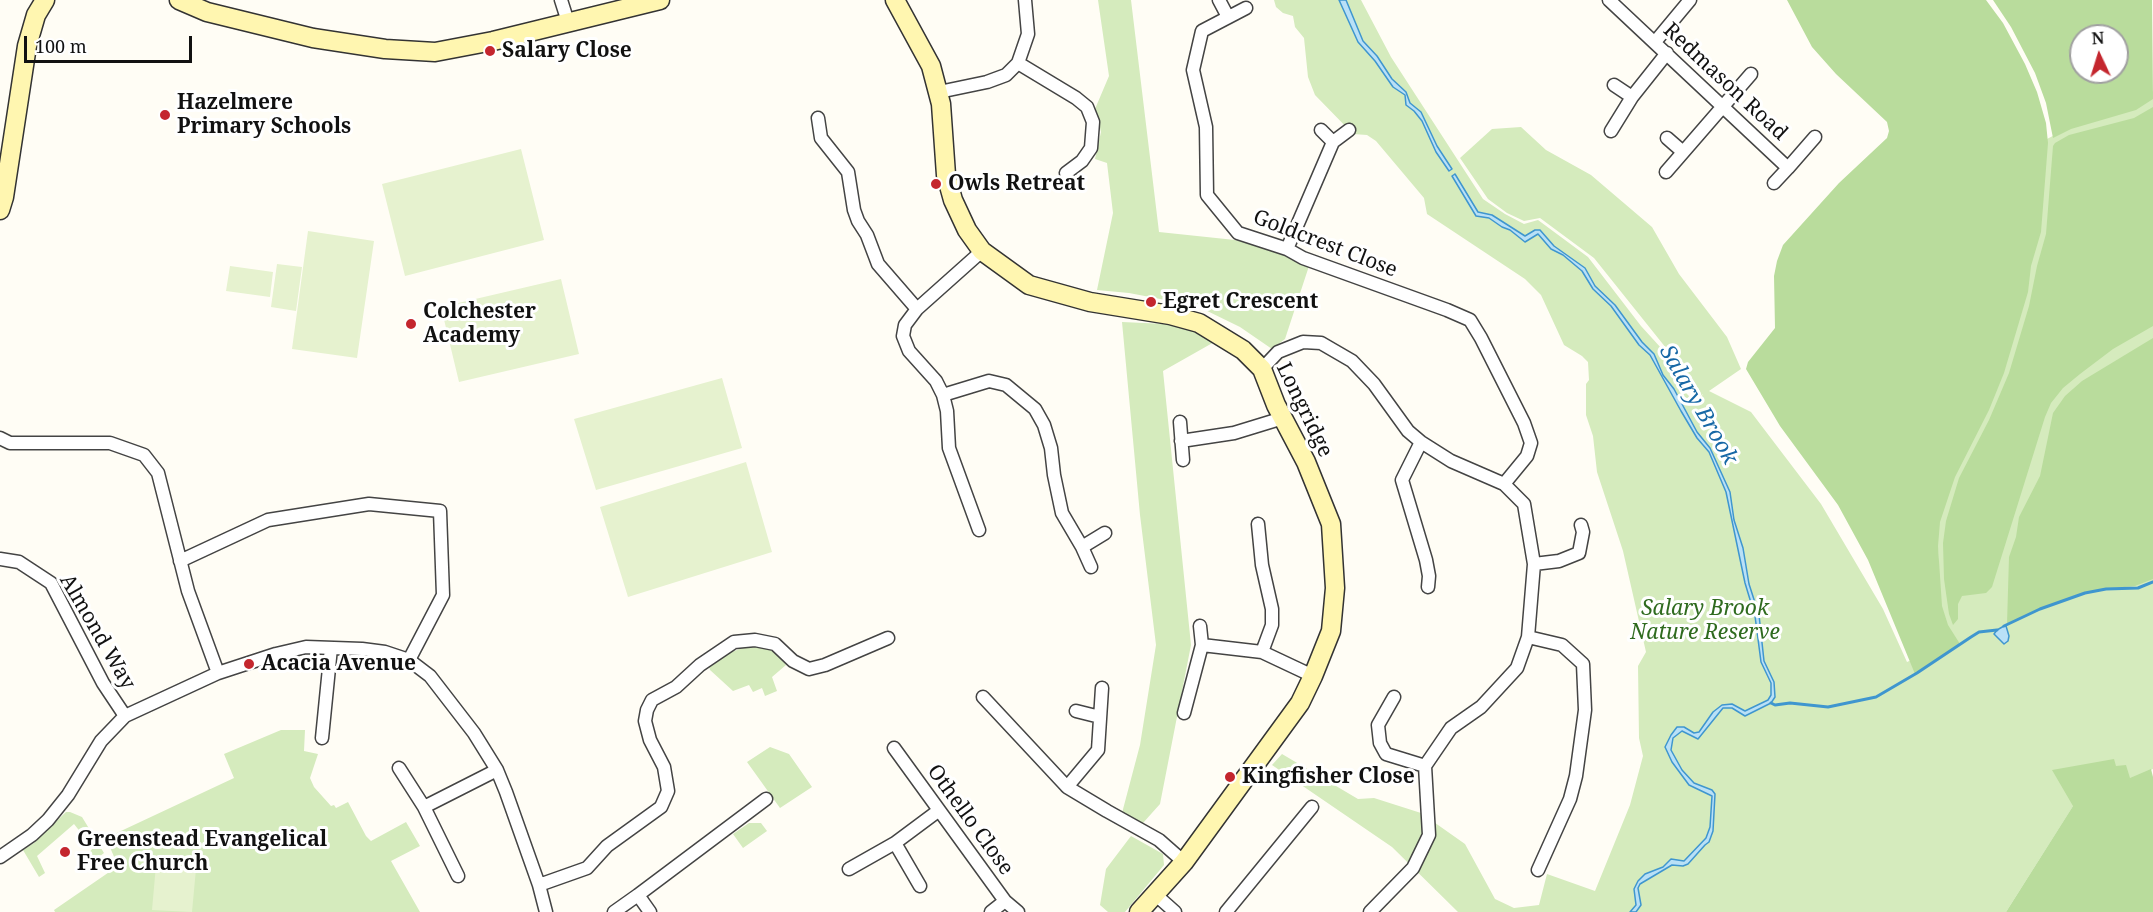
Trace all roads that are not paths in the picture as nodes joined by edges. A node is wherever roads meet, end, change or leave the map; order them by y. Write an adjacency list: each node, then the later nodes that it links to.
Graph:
1 (45, 0): 33 (street)
2 (179, 0): 12 (street)
3 (561, 0): 12 (street)
4 (660, 0): 12 (street)
5 (895, 0): 18 (street, Longridge)
6 (1025, 0): 15 (street)
7 (1219, 0): 11 (street)
8 (1609, 0): 13 (street, Redmason Road)
9 (1690, 0): 13 (street)
10 (1246, 8): 11 (street, Goldcrest Close)
11 (1228, 17): 34 (street, Goldcrest Close)
12 (568, 22)
13 (1655, 42): 14 (street, Redmason Road)
14 (1667, 53): 19 (street); 20 (street, Redmason Road)
15 (1018, 63): 18 (street); 31 (street)
16 (1751, 74): 20 (street)
17 (1614, 85): 19 (street)
18 (939, 92): 35 (street, Longridge)
19 (1632, 97): 24 (street)
20 (1723, 106): 28 (street); 29 (street, Redmason Road)
21 (818, 118): 36 (street)
22 (1321, 130): 27 (street)
23 (1349, 130): 27 (street)
24 (1611, 131)
25 (1815, 137): 29 (street, Redmason Road)
26 (1667, 138): 28 (street)
27 (1333, 142): 34 (street)
28 (1683, 152): 30 (street)
29 (1788, 168): 32 (street, Redmason Road)
30 (1666, 172)
31 (1066, 173)
32 (1774, 183)
33 (0, 210)
34 (1287, 249): 45 (street, Goldcrest Close)
35 (982, 251): 36 (street); 37 (street, Longridge)
36 (917, 309): 38 (street)
37 (1262, 369): 39 (street, Longridge); 43 (street)
38 (943, 395): 48 (street); 50 (street)
39 (1283, 418): 42 (street); 64 (street, Longridge)
40 (1180, 422): 42 (street)
41 (0, 438): 52 (street)
42 (1181, 441): 44 (street)
43 (1421, 442): 45 (street); 55 (street)
44 (1183, 460)
45 (1504, 484): 53 (street)
46 (1258, 524): 61 (street)
47 (1581, 525): 53 (street)
48 (979, 530)
49 (1105, 533): 50 (street)
50 (1082, 547): 54 (street)
51 (0, 559): 70 (street, Almond Way)
52 (180, 561): 62 (street); 63 (street)
53 (1534, 564): 57 (street)
54 (1090, 567)
55 (1428, 586)
56 (1200, 626): 59 (street)
57 (1528, 637): 74 (street); 86 (street)
58 (888, 638): 88 (street)
59 (1202, 645): 61 (street); 69 (street)
60 (332, 648): 62 (street); 63 (street); 72 (street)
61 (1262, 652): 64 (street)
62 (409, 660): 76 (street)
63 (218, 673): 70 (street)
64 (1313, 676): 84 (street, Longridge)
65 (1101, 688): 71 (street)
66 (983, 697): 77 (street)
67 (1394, 697): 74 (street)
68 (1076, 711): 71 (street)
69 (1184, 713)
70 (125, 716): 83 (street)
71 (1100, 717): 77 (street)
72 (322, 738)
73 (894, 748): 81 (street, Othello Close)
74 (1425, 766): 101 (street)
75 (399, 768): 79 (street)
76 (496, 770): 79 (street); 88 (street)
77 (1067, 787): 84 (street)
78 (766, 799): 90 (street)
79 (424, 807): 87 (street)
80 (1312, 807): 100 (street)
81 (938, 811): 82 (street); 92 (street, Othello Close)
82 (895, 843): 85 (street); 89 (street)
83 (0, 857)
84 (1184, 862): 91 (street, Longridge)
85 (849, 869)
86 (1538, 870)
87 (458, 876)
88 (539, 885): 93 (street)
89 (921, 886)
90 (638, 895): 94 (street); 95 (street)
91 (1156, 895): 98 (street, Longridge); 99 (street)
92 (1005, 902): 96 (street); 97 (street, Othello Close)
93 (546, 912)
94 (614, 912)
95 (650, 912)
96 (991, 912)
97 (1018, 912)
98 (1139, 912)
99 (1175, 912)
100 (1226, 912)
101 (1370, 912)

